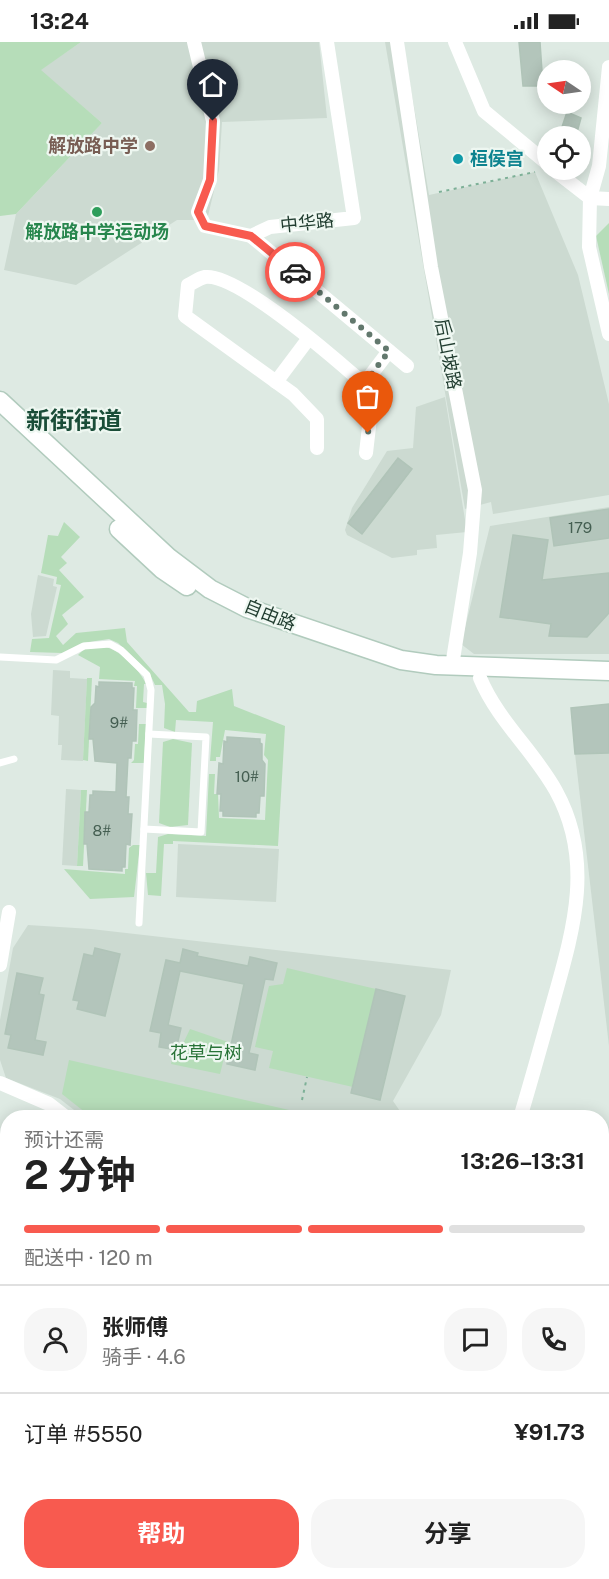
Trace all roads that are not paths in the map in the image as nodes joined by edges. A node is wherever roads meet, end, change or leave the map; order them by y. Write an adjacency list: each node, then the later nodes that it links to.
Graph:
1 (194, 42): 10 (street)
2 (327, 42): 10 (street, 中华路)
3 (397, 42): 22 (street, 后山坡路)
4 (454, 42): 6 (street)
5 (609, 67): 8 (street)
6 (537, 164)
7 (567, 180): 8 (street)
8 (590, 198): 9 (street); 11 (street)
9 (609, 199)
10 (251, 236): 13 (street)
11 (609, 334)
12 (309, 338): 15 (street); 15 (street); 16 (street)
13 (389, 351): 14 (street); 16 (street)
14 (407, 366)
15 (276, 382): 19 (street)
16 (364, 384): 20 (street)
17 (0, 401): 22 (main road, 自由路)
18 (0, 417): 24 (main road, 自由路)
19 (317, 448)
20 (366, 453)
21 (0, 657): 26 (lane)
22 (452, 666): 23 (main road, 自由路)
23 (609, 670)
24 (480, 678): 25 (main road, 自由路); 35 (street)
25 (609, 681)
26 (149, 734): 29 (lane); 29 (lane)
27 (14, 759): 28 (lane)
28 (0, 763)
29 (144, 829): 31 (lane)
30 (9, 912): 32 (street)
31 (139, 923)
32 (0, 965)
33 (0, 1083): 34 (street)
34 (57, 1110)
35 (522, 1110)

